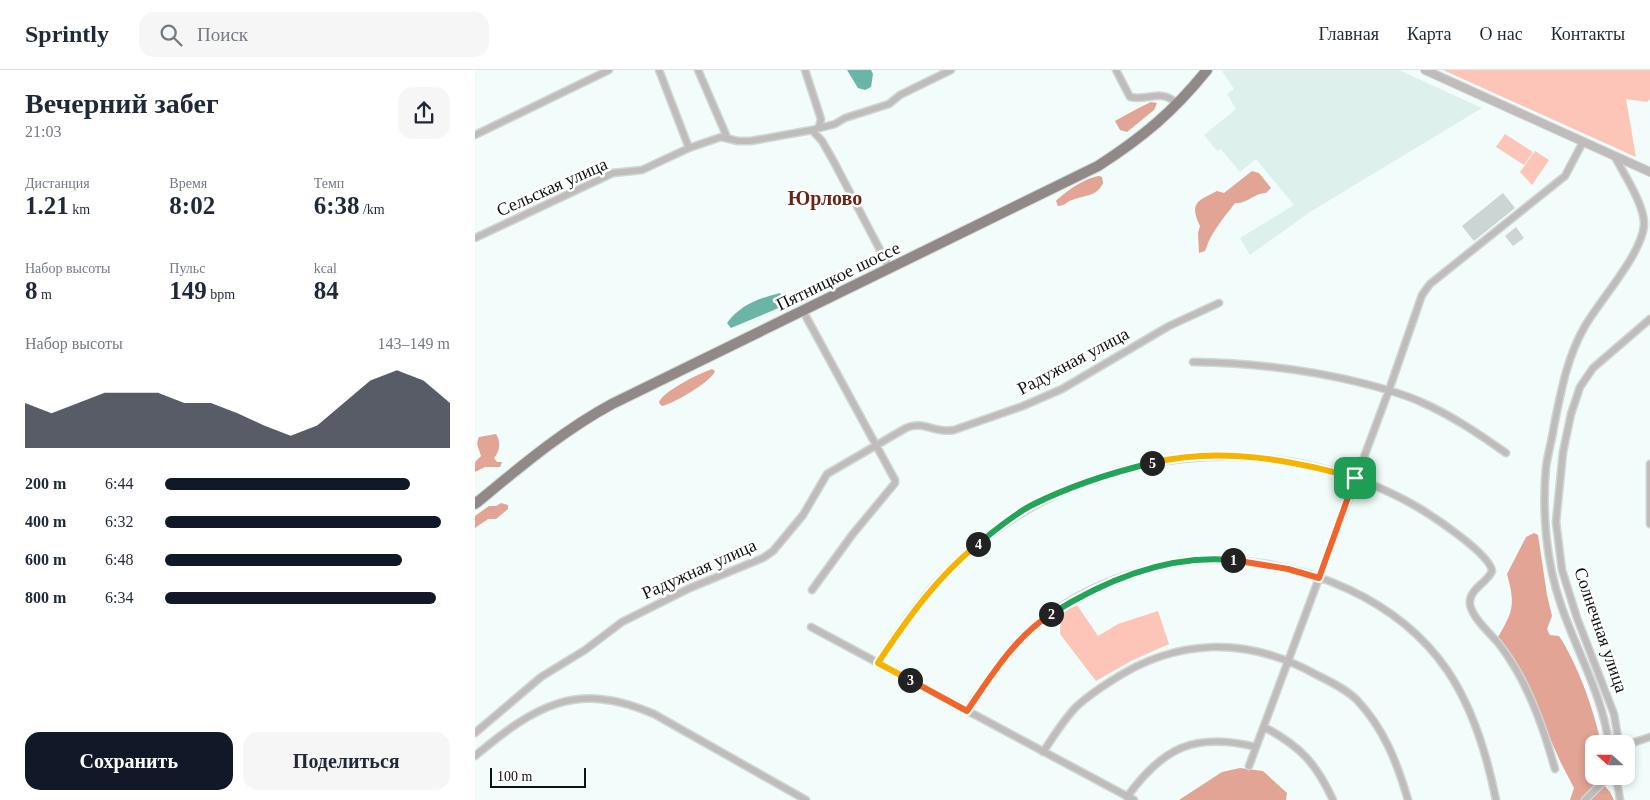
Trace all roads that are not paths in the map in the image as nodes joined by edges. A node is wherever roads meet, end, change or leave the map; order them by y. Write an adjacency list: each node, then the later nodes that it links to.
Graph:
1 (609, 70): 11 (street)
2 (659, 70): 14 (street)
3 (698, 70): 12 (street)
4 (805, 70): 10 (street)
5 (951, 70): 10 (street, Сельская улица)
6 (1116, 70): 9 (street)
7 (1207, 70): 9 (main road, Пятницкое шоссе)
8 (1425, 70): 13 (street)
9 (1178, 104): 18 (main road, Пятницкое шоссе)
10 (816, 129): 12 (street, Сельская улица); 18 (street)
11 (475, 135)
12 (727, 137): 14 (street, Сельская улица)
13 (1583, 142): 15 (street); 23 (street)
14 (689, 148): 17 (street, Сельская улица)
15 (1615, 157): 16 (street); 38 (street)
16 (1650, 172)
17 (475, 238)
18 (890, 269): 20 (main road, Пятницкое шоссе)
19 (1219, 303): 24 (street, Радужная улица)
20 (803, 311): 24 (street); 28 (main road, Пятницкое шоссе)
21 (1650, 319): 39 (street, Солнечная улица)
22 (1193, 362): 23 (street)
23 (1389, 390): 25 (street); 27 (street)
24 (877, 445): 31 (street); 37 (street, Радужная улица)
25 (1506, 453)
26 (1650, 464): 29 (street)
27 (1355, 478): 30 (street); 34 (street); 46 (street)
28 (475, 504)
29 (1650, 524)
30 (1319, 578): 33 (street); 35 (street); 53 (street)
31 (812, 590)
32 (811, 627): 34 (street)
33 (1288, 660): 36 (street); 43 (street); 52 (street)
34 (878, 663): 35 (street)
35 (967, 711): 43 (street)
36 (1264, 727): 42 (street); 51 (street)
37 (475, 733)
38 (1608, 735)
39 (1618, 735)
40 (1650, 737): 41 (street)
41 (1635, 742)
42 (1256, 747): 45 (street); 49 (street)
43 (1043, 752): 49 (street)
44 (475, 756): 50 (street)
45 (1249, 766)
46 (1555, 768)
47 (1600, 785): 54 (street)
48 (1618, 785): 55 (street)
49 (1131, 798)
50 (806, 800)
51 (1333, 800)
52 (1408, 800)
53 (1496, 800)
54 (1585, 800)
55 (1620, 800)

